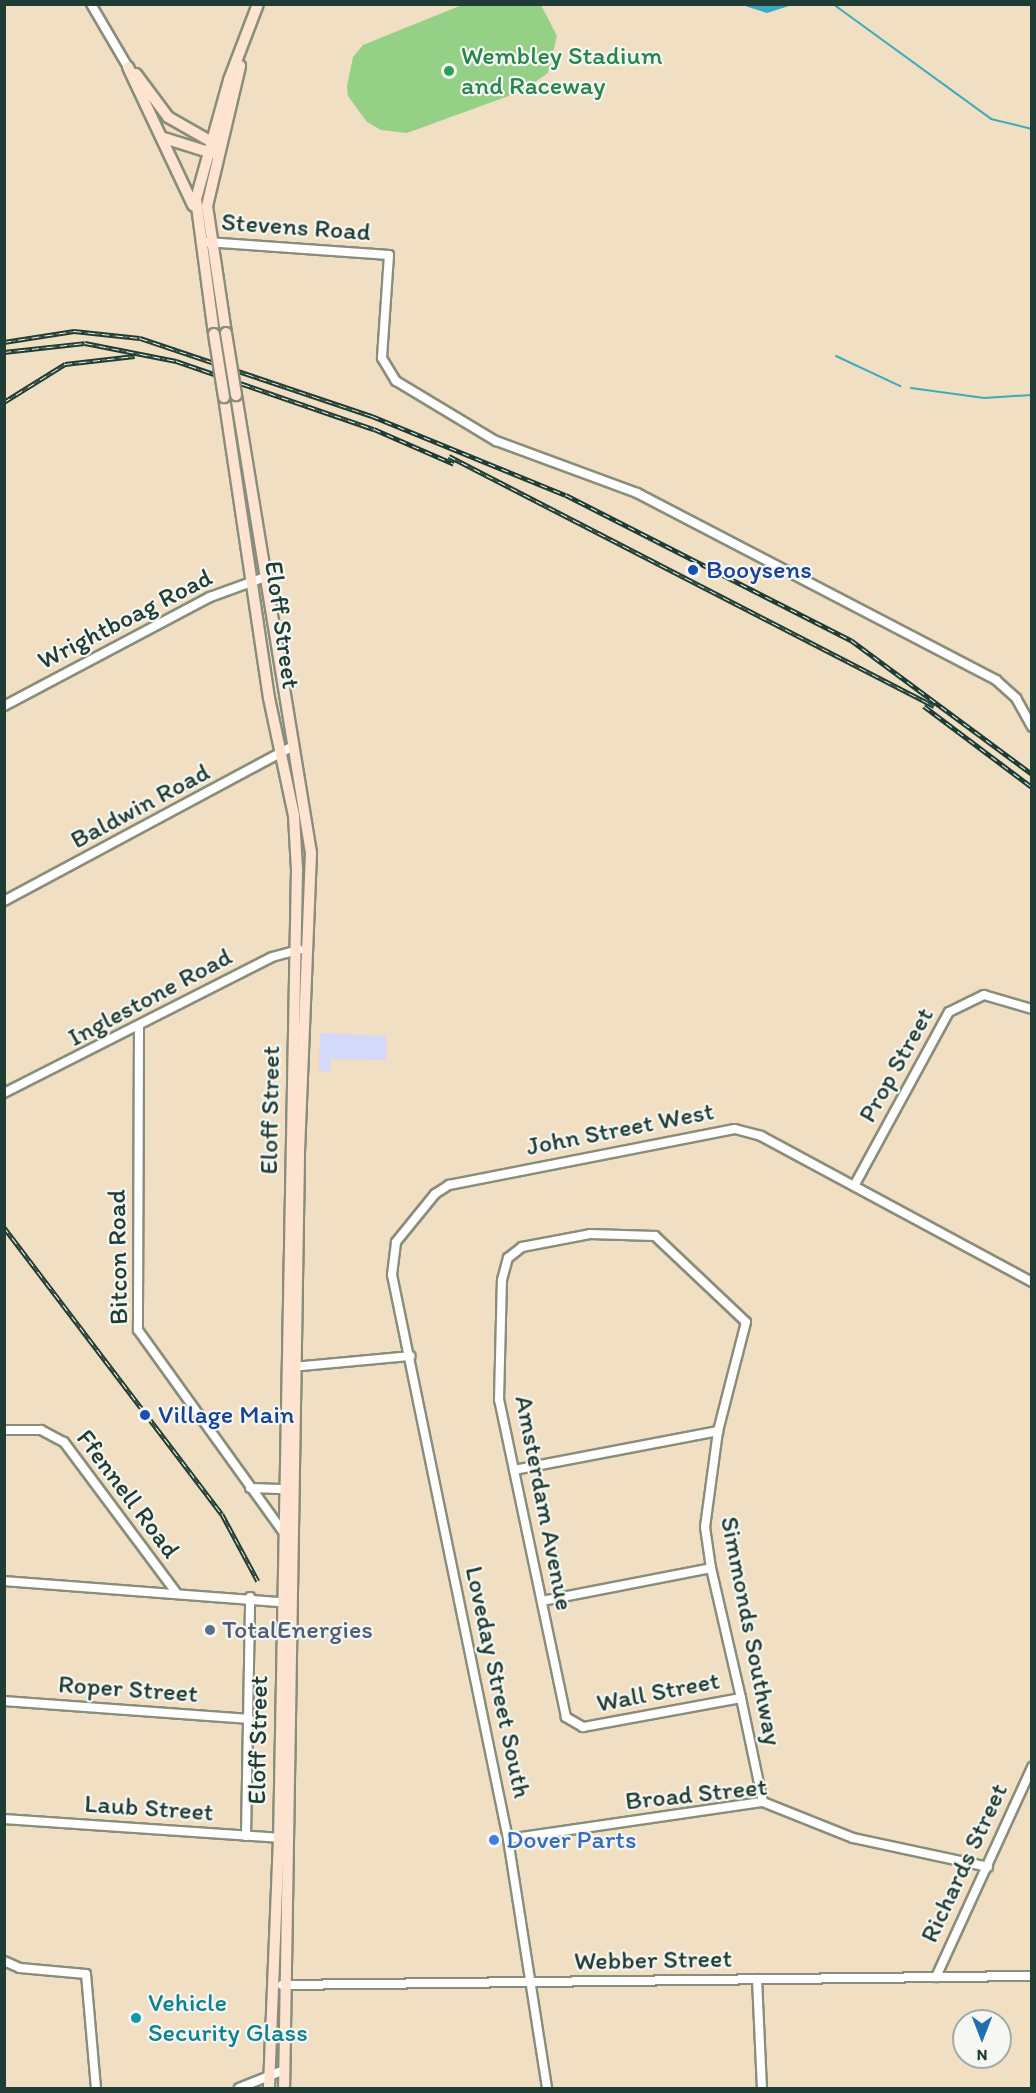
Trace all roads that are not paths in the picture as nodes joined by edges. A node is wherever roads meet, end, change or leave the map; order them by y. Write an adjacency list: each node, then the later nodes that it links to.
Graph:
1 (91, 4): 3 (street)
2 (258, 4): 5 (street)
3 (128, 67): 4 (street); 5 (street)
4 (164, 138): 5 (street); 6 (street)
5 (214, 149): 6 (street, Eloff Street); 7 (street, Eloff Street)
6 (196, 212): 7 (street, Eloff Street)
7 (205, 242): 8 (street, Eloff Street, bridge); 8 (street, Eloff Street, bridge); 14 (street, Stevens Road)
8 (239, 454): 9 (street, Eloff Street); 10 (street, Eloff Street)
9 (266, 582): 10 (street, Wrightboag Road); 11 (street, Eloff Street)
10 (254, 584): 12 (street, Eloff Street); 13 (street, Wrightboag Road)
11 (277, 660): 12 (street); 15 (street, Eloff Street)
12 (264, 662): 16 (street, Eloff Street)
13 (4, 706)
14 (1032, 727)
15 (293, 746): 16 (street, Baldwin Road); 19 (street, Eloff Street)
16 (281, 756): 17 (street, Baldwin Road); 18 (street, Eloff Street)
17 (4, 901)
18 (297, 950): 19 (street, Inglestone Road); 21 (street, Inglestone Road); 22 (street, Eloff Street)
19 (308, 950): 22 (street, Eloff Street)
20 (1032, 1009): 24 (street, Prop Street)
21 (139, 1026): 23 (street, Inglestone Road); 32 (street, Bitcon Road)
22 (298, 1076): 28 (street, Eloff Street)
23 (4, 1094)
24 (854, 1186): 26 (street, John Street West); 27 (street, John Street West)
25 (522, 1247): 30 (street, Simmonds Southway); 31 (street, Amsterdam Avenue)
26 (1032, 1282)
27 (410, 1356): 28 (street); 53 (street, Loveday Street South)
28 (293, 1367): 33 (street, Eloff Street)
29 (4, 1430): 37 (street, Ffennell Road)
30 (718, 1431): 31 (street); 35 (street, Simmonds Southway)
31 (514, 1470): 41 (street, Amsterdam Avenue)
32 (250, 1488): 33 (street); 34 (street, Bitcon Road)
33 (290, 1489): 34 (street, Eloff Street); 40 (street, Eloff Street)
34 (284, 1533): 39 (street, Eloff Street)
35 (711, 1568): 41 (street); 42 (street, Simmonds Southway)
36 (4, 1581): 37 (street)
37 (176, 1592): 38 (street)
38 (249, 1598): 39 (street); 45 (street)
39 (283, 1600): 40 (street); 44 (street, Eloff Street)
40 (295, 1600): 44 (street, Eloff Street)
41 (542, 1601): 46 (street, Amsterdam Avenue)
42 (741, 1698): 46 (street, Wall Street); 48 (street, Simmonds Southway)
43 (4, 1701): 45 (street, Roper Street)
44 (286, 1712): 51 (street, Eloff Street); 52 (street, Eloff Street)
45 (249, 1719): 50 (street)
46 (583, 1727)
47 (1032, 1767): 54 (street, Richards Street)
48 (763, 1802): 53 (street, Broad Street); 54 (street, Broad Street)
49 (4, 1819): 50 (street, Laub Street)
50 (246, 1836): 51 (street, Laub Street)
51 (279, 1838): 52 (street, Laub Street); 60 (street, Eloff Street)
52 (291, 1838): 61 (street, Eloff Street)
53 (508, 1839): 59 (street, Loveday Street South)
54 (987, 1867): 57 (street, Richards Street)
55 (4, 1961): 64 (street)
56 (1032, 1976): 57 (street, Webber Street)
57 (936, 1977): 58 (street, Webber Street)
58 (758, 1979): 59 (street, Webber Street); 69 (street)
59 (532, 1984): 61 (street, Webber Street); 68 (street, Loveday Street South)
60 (274, 1985): 61 (street, Webber Street); 63 (street, Eloff Street)
61 (286, 1985): 62 (street, Eloff Street)
62 (284, 2070): 63 (street); 67 (street, Eloff Street)
63 (270, 2075): 65 (street); 66 (street, Eloff Street)
64 (96, 2088)
65 (239, 2088)
66 (269, 2088)
67 (284, 2088)
68 (547, 2088)
69 (762, 2088)

